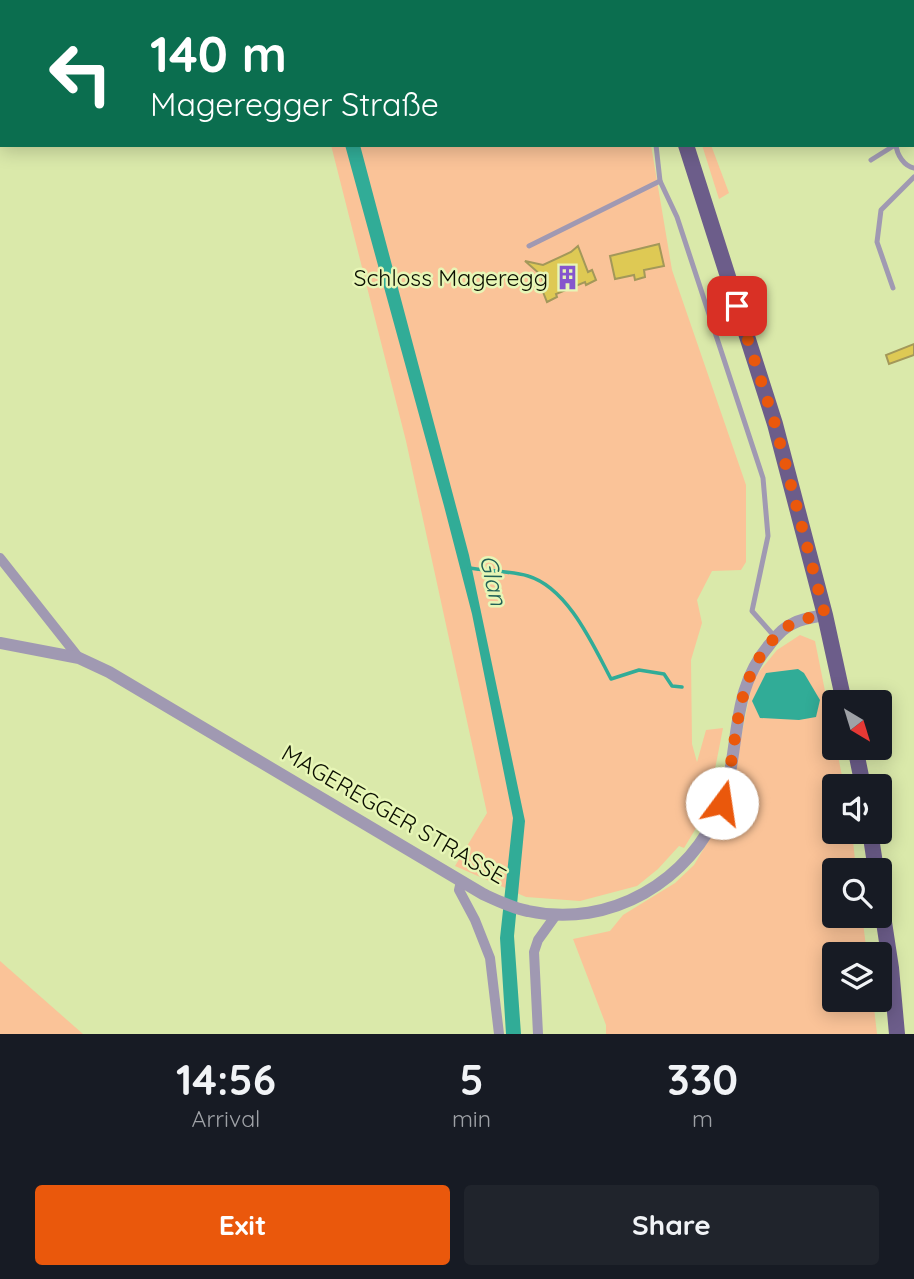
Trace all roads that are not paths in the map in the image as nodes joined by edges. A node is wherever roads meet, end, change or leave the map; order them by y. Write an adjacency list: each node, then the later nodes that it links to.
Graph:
1 (656, 147): 8 (lane)
2 (687, 147): 12 (main road)
3 (893, 147): 5 (lane)
4 (897, 147): 6 (lane)
5 (871, 160)
6 (914, 168)
7 (914, 177): 10 (lane)
8 (660, 181): 9 (lane); 13 (lane)
9 (529, 246)
10 (893, 288)
11 (0, 558): 15 (street)
12 (825, 615): 13 (street, MAGEREGGER STRASSE); 16 (main road)
13 (775, 637): 18 (street, MAGEREGGER STRASSE)
14 (0, 643): 15 (street, MAGEREGGER STRASSE)
15 (79, 659): 17 (street, MAGEREGGER STRASSE)
16 (841, 690)
17 (461, 881): 18 (street, MAGEREGGER STRASSE); 20 (street)
18 (549, 914): 21 (street)
19 (885, 928): 22 (main road)
20 (499, 1034)
21 (538, 1034)
22 (897, 1034)

